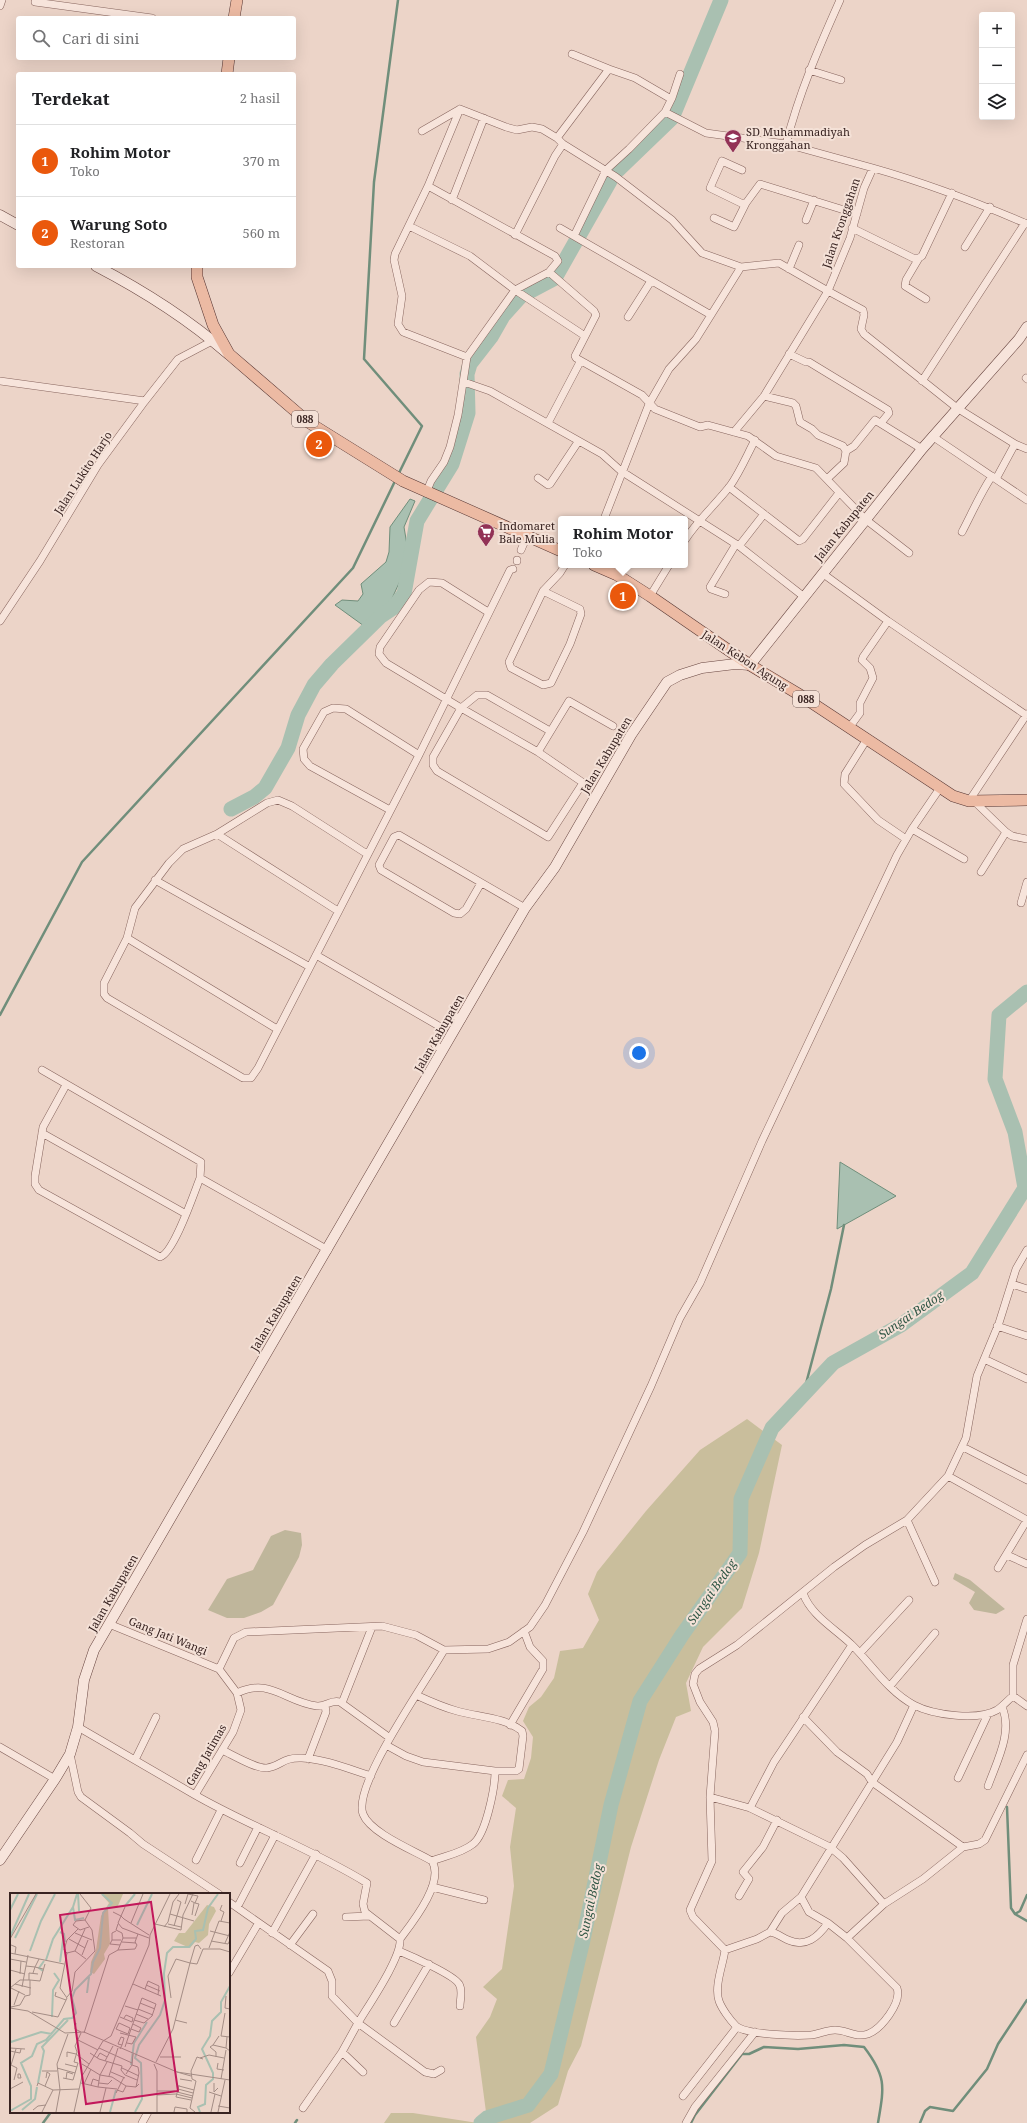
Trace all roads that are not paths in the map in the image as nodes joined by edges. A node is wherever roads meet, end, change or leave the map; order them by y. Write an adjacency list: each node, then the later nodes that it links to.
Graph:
1 (2, 0): 5 (street)
2 (237, 0): 7 (main road)
3 (840, 0): 11 (street)
4 (35, 2): 6 (street)
5 (0, 6)
6 (137, 16)
7 (234, 16)
8 (572, 54): 10 (street)
9 (229, 60): 12 (main road)
10 (609, 69): 15 (street); 20 (street)
11 (809, 70): 14 (street); 22 (street)
12 (227, 72)
13 (680, 74): 15 (street)
14 (842, 80)
15 (671, 100): 17 (street)
16 (460, 108): 18 (street); 19 (street); 26 (street)
17 (665, 112): 22 (street); 24 (street)
18 (484, 118): 20 (street); 28 (street)
19 (422, 131)
20 (557, 138): 21 (street)
21 (563, 144): 24 (street); 41 (street)
22 (786, 144): 23 (street)
23 (873, 168): 27 (street, Jalan Kronggahan); 32 (street, Jalan Kronggahan)
24 (606, 170): 42 (street); 46 (street)
25 (742, 170): 30 (street)
26 (428, 186): 28 (street); 38 (street)
27 (952, 193): 31 (street, Jalan Kronggahan); 45 (street)
28 (452, 200): 41 (street)
29 (814, 200): 30 (street); 32 (street); 35 (street)
30 (745, 205): 34 (street)
31 (990, 207): 37 (street, Jalan Kronggahan); 44 (street)
32 (857, 214): 40 (street, Jalan Kronggahan)
33 (0, 215): 36 (main road)
34 (714, 218)
35 (806, 220)
36 (16, 224)
37 (1026, 224): 64 (street)
38 (409, 226): 52 (street); 61 (street)
39 (560, 228): 42 (street)
40 (852, 228): 45 (street); 53 (street, Jalan Kronggahan)
41 (516, 235): 50 (street)
42 (574, 236): 51 (street)
43 (799, 245): 49 (street)
44 (965, 247)
45 (919, 258): 54 (street)
46 (741, 267): 49 (street); 55 (street)
47 (100, 268): 59 (main road)
48 (197, 268): 59 (main road, 088)
49 (789, 269): 53 (street)
50 (550, 274): 52 (street); 58 (street)
51 (651, 281): 55 (street); 56 (street)
52 (515, 290): 58 (street); 61 (street)
53 (828, 291): 60 (street, Jalan Kronggahan); 64 (street)
54 (926, 299)
55 (710, 315): 68 (street)
56 (628, 317)
57 (1027, 327): 69 (main road, Jalan Kabupaten)
58 (585, 336): 62 (street)
59 (216, 339): 67 (street, Jalan Lukito Harjo); 85 (main road, 088)
60 (789, 354): 66 (street, Jalan Kronggahan); 70 (street)
61 (466, 357): 65 (street)
62 (580, 362): 68 (street); 71 (street)
63 (0, 381): 67 (street)
64 (922, 381): 69 (street)
65 (464, 382): 71 (street); 85 (street)
66 (764, 396): 72 (street, Jalan Kronggahan); 79 (street)
67 (146, 401): 111 (street, Jalan Lukito Harjo)
68 (649, 404): 72 (street); 80 (street)
69 (957, 408): 73 (main road, Jalan Kabupaten); 76 (street)
70 (882, 423): 77 (street); 79 (street)
71 (548, 424): 75 (street)
72 (734, 432): 74 (street)
73 (932, 436): 77 (main road, Jalan Kabupaten); 82 (street)
74 (755, 440): 83 (street); 84 (street)
75 (578, 442): 80 (street); 81 (street)
76 (1015, 444): 78 (street); 82 (street)
77 (922, 449): 90 (main road, Jalan Kabupaten)
78 (1027, 449)
79 (846, 451): 83 (street)
80 (621, 471): 89 (street); 91 (street)
81 (538, 478)
82 (994, 478): 87 (street); 92 (street)
83 (827, 479): 86 (street)
84 (729, 488): 88 (street); 91 (street)
85 (426, 492): 94 (main road, 088)
86 (839, 493): 88 (street); 90 (street)
87 (1027, 500)
88 (764, 514): 95 (street)
89 (605, 516)
90 (865, 519): 98 (street); 104 (main road, Jalan Kabupaten)
91 (698, 520): 93 (street); 95 (street)
92 (962, 532)
93 (688, 535)
94 (527, 536): 96 (street); 97 (main road, 088)
95 (737, 545): 107 (street); 109 (street)
96 (521, 550)
97 (558, 550)
98 (909, 553)
99 (563, 568): 106 (street)
100 (600, 568): 105 (main road, Jalan Kebon Agung / 088)
101 (621, 568): 105 (street)
102 (667, 568): 108 (street)
103 (513, 569): 110 (street)
104 (822, 573): 109 (main road, Jalan Kabupaten); 112 (street)
105 (617, 576): 108 (main road, Jalan Kebon Agung / 088)
106 (543, 591): 106 (street)
107 (725, 594)
108 (650, 596): 113 (main road, Jalan Kebon Agung / 088)
109 (803, 596): 113 (main road, Jalan Kabupaten)
110 (488, 612): 114 (street); 114 (street)
111 (0, 621)
112 (888, 621): 116 (street); 118 (street)
113 (750, 665): 118 (main road, Jalan Kebon Agung / 088); 139 (main road, Jalan Kabupaten)
114 (446, 698): 115 (street); 122 (street)
115 (462, 708): 119 (street); 121 (street); 121 (street)
116 (1027, 714): 124 (street)
117 (613, 726): 119 (street)
118 (849, 728): 120 (main road, Jalan Kebon Agung / 088)
119 (550, 731): 121 (street)
120 (866, 740): 123 (main road, Jalan Kebon Agung / 088); 130 (street)
121 (538, 752)
122 (419, 755): 126 (street); 126 (street)
123 (940, 788): 124 (main road, Jalan Kebon Agung / 088); 127 (street)
124 (971, 800): 125 (main road, Jalan Kebon Agung / 088); 128 (street)
125 (1027, 800)
126 (390, 810): 132 (street)
127 (912, 829): 130 (street); 133 (street)
128 (1006, 832): 131 (street); 134 (street)
129 (217, 834): 132 (street); 135 (street); 140 (street)
130 (906, 839): 175 (street)
131 (1027, 839)
132 (367, 854): 140 (street)
133 (964, 859)
134 (981, 872)
135 (155, 880): 141 (street); 143 (street)
136 (1027, 882): 138 (street)
137 (481, 883): 137 (street); 139 (street)
138 (1021, 903)
139 (525, 908): 144 (main road, Jalan Kabupaten)
140 (338, 911): 142 (street)
141 (127, 938): 146 (street); 146 (street)
142 (316, 955): 143 (street); 145 (street)
143 (310, 967): 146 (street)
144 (462, 1018): 145 (street); 147 (main road, Jalan Kabupaten)
145 (444, 1028): 147 (street)
146 (277, 1029)
147 (444, 1050): 153 (main road, Jalan Kabupaten)
148 (42, 1070): 149 (street)
149 (66, 1085): 150 (street); 151 (street)
150 (42, 1133): 152 (street); 152 (street)
151 (200, 1178): 152 (street); 153 (street)
152 (186, 1214)
153 (328, 1250): 173 (main road, Jalan Kabupaten)
154 (1027, 1250): 155 (street)
155 (1012, 1284): 156 (street); 157 (street)
156 (1027, 1289)
157 (997, 1326): 158 (street); 159 (street)
158 (1027, 1336)
159 (984, 1359): 160 (street); 161 (street)
160 (1027, 1379)
161 (963, 1447): 162 (street); 163 (street)
162 (948, 1476): 164 (street); 165 (street)
163 (1027, 1480)
164 (907, 1520): 169 (street); 170 (street)
165 (1027, 1520): 166 (street)
166 (1007, 1555): 167 (street); 168 (street)
167 (1027, 1564)
168 (998, 1568)
169 (935, 1582)
170 (803, 1593): 177 (street); 209 (street)
171 (909, 1600): 179 (street)
172 (1027, 1619): 184 (street)
173 (108, 1624): 180 (street, Gang Jati Wangi); 194 (main road, Jalan Kabupaten)
174 (372, 1627): 178 (street); 180 (street); 185 (street)
175 (524, 1631): 178 (street); 193 (street)
176 (935, 1633): 181 (street)
177 (852, 1645): 179 (street); 192 (street)
178 (444, 1650): 183 (street)
179 (860, 1653): 181 (street)
180 (219, 1669): 182 (street, Gang Jatimas)
181 (890, 1686): 187 (street)
182 (237, 1693): 186 (street); 197 (street, Gang Jatimas)
183 (416, 1695): 193 (street); 195 (street)
184 (1013, 1696): 188 (street); 189 (street)
185 (342, 1703): 186 (street); 195 (street)
186 (325, 1705): 200 (street)
187 (914, 1705): 190 (street); 206 (street)
188 (1027, 1706)
189 (1002, 1707): 190 (street); 207 (street)
190 (988, 1714): 204 (street)
191 (156, 1717): 201 (street)
192 (803, 1717): 206 (street); 210 (street)
193 (510, 1725): 202 (street)
194 (78, 1727): 198 (main road, Jalan Kabupaten); 201 (street, Gang Jatimas)
195 (388, 1742): 202 (street); 203 (street)
196 (0, 1748): 205 (street)
197 (222, 1750): 200 (street); 208 (street, Gang Jatimas)
198 (70, 1754): 205 (main road, Jalan Kabupaten); 223 (street)
199 (1027, 1755): 216 (street)
200 (308, 1759): 203 (street)
201 (135, 1760): 208 (street, Gang Jatimas)
202 (495, 1771): 220 (street)
203 (371, 1776): 220 (street)
204 (958, 1778)
205 (55, 1779): 218 (main road, Jalan Kabupaten)
206 (872, 1782): 215 (street); 216 (street)
207 (988, 1786)
208 (195, 1795): 211 (street)
209 (710, 1797): 210 (street); 240 (street)
210 (750, 1808): 212 (street)
211 (221, 1810): 213 (street); 219 (street)
212 (777, 1820): 215 (street); 224 (street)
213 (258, 1827): 214 (street); 221 (street)
214 (275, 1835): 217 (street); 228 (street)
215 (830, 1846): 225 (street); 229 (street)
216 (963, 1847): 229 (street)
217 (316, 1854): 231 (street); 236 (street)
218 (0, 1860)
219 (196, 1860)
220 (432, 1861): 222 (street)
221 (240, 1863)
222 (432, 1887): 226 (street); 238 (street)
223 (217, 1893)
224 (739, 1896)
225 (800, 1897): 233 (street); 235 (street)
226 (484, 1900)
227 (230, 1903): 234 (street)
228 (239, 1904)
229 (884, 1904): 237 (street)
230 (313, 1914): 239 (street)
231 (369, 1916): 232 (street); 238 (street)
232 (346, 1917)
233 (828, 1923): 235 (street); 237 (street)
234 (258, 1924): 236 (street); 243 (street)
235 (770, 1932): 240 (street)
236 (272, 1933): 239 (street)
237 (847, 1938): 248 (street)
238 (400, 1939): 241 (street)
239 (290, 1945): 245 (street)
240 (725, 1950): 247 (street)
241 (399, 1951): 242 (street); 245 (street)
242 (428, 1964): 244 (street); 246 (street)
243 (230, 1971)
244 (460, 2006)
245 (358, 2023): 249 (street); 250 (street)
246 (394, 2024)
247 (737, 2026): 248 (street); 252 (street)
248 (755, 2032): 256 (street)
249 (342, 2052): 251 (street); 253 (street)
250 (440, 2070)
251 (363, 2072)
252 (683, 2096)
253 (303, 2108)
254 (147, 2113): 255 (street)
255 (142, 2123)
256 (686, 2123)

